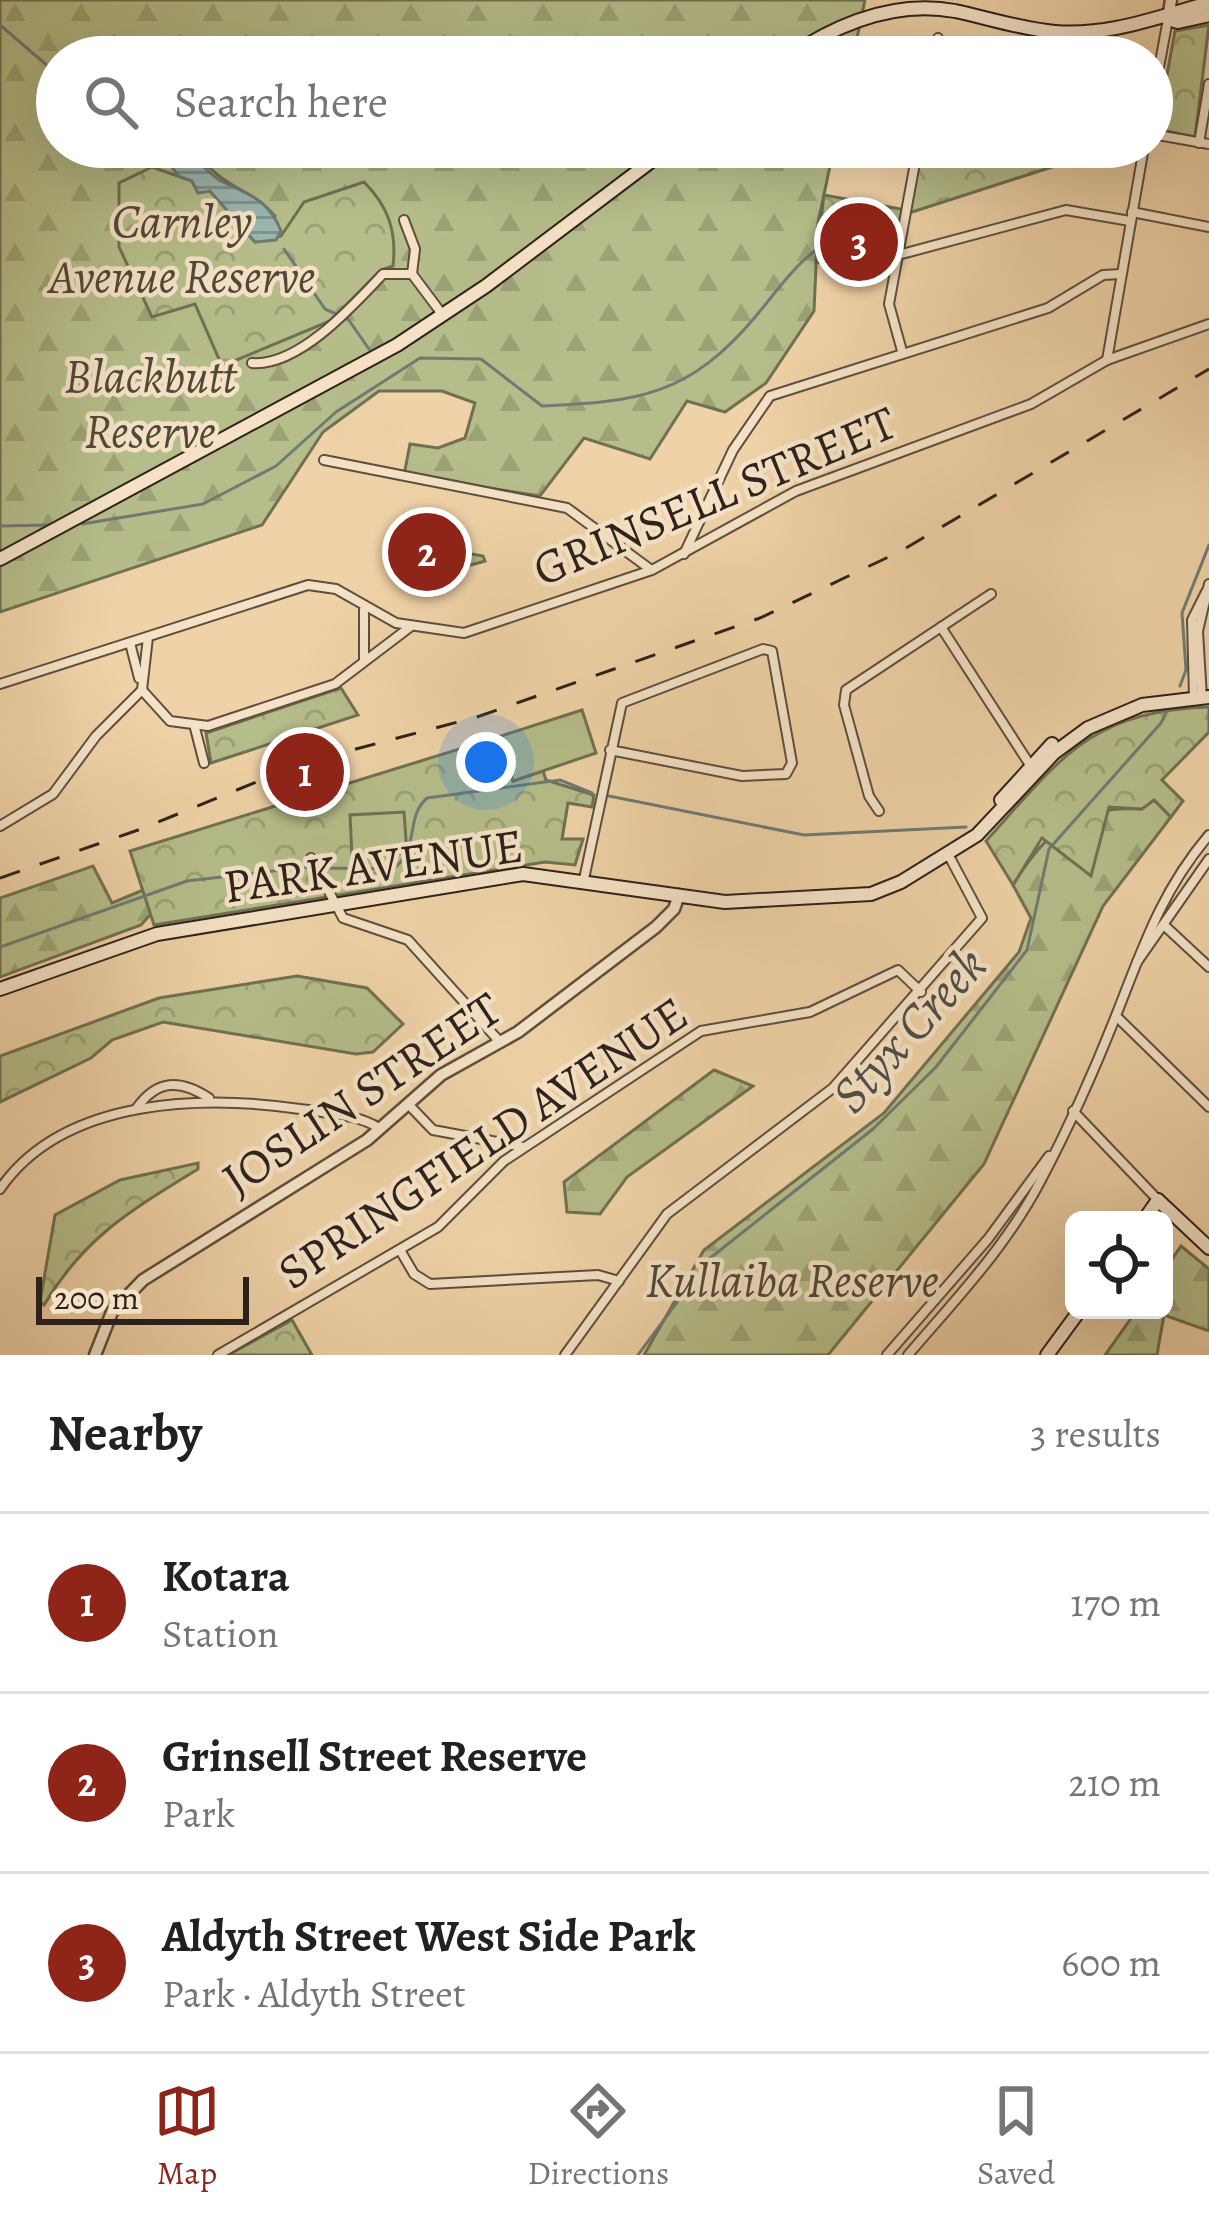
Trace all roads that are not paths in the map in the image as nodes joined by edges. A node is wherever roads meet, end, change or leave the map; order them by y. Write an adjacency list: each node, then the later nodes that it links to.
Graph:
1 (1172, 0): 5 (street)
2 (1209, 3): 3 (main road)
3 (1187, 4): 5 (main road)
4 (1209, 15): 5 (main road)
5 (1168, 19): 6 (main road); 7 (street)
6 (827, 36)
7 (1165, 36)
8 (1209, 84): 10 (street)
9 (1173, 138): 10 (street)
10 (1204, 143)
11 (642, 168): 20 (main road)
12 (914, 168): 17 (street)
13 (1140, 168): 14 (street)
14 (1131, 216): 16 (street); 17 (street); 19 (street)
15 (404, 220): 18 (street)
16 (1209, 226)
17 (898, 255): 22 (street)
18 (412, 274): 20 (street); 24 (street)
19 (1121, 274): 22 (street); 23 (street)
20 (443, 316): 27 (main road)
21 (1209, 324): 23 (street, GRINSELL STREET)
22 (902, 351): 26 (street)
23 (1107, 360): 26 (street, GRINSELL STREET)
24 (252, 363)
25 (324, 460): 28 (street)
26 (684, 554): 28 (street, GRINSELL STREET)
27 (0, 559)
28 (652, 570): 32 (street, GRINSELL STREET)
29 (1208, 588): 40 (street)
30 (992, 594): 33 (street)
31 (364, 608): 32 (street, GRINSELL STREET); 34 (street, GRINSELL STREET); 36 (street)
32 (410, 627): 36 (street)
33 (941, 627): 46 (street); 48 (street)
34 (148, 637): 35 (street, GRINSELL STREET); 37 (street)
35 (130, 643): 37 (street); 38 (street, GRINSELL STREET)
36 (364, 663): 42 (street)
37 (139, 679): 39 (street)
38 (0, 684)
39 (142, 690): 42 (street); 49 (street)
40 (1196, 695): 41 (main road, PARK AVENUE)
41 (1162, 698): 43 (main road, PARK AVENUE); 46 (main road, PARK AVENUE)
42 (195, 728): 45 (street)
43 (1071, 739): 46 (main road); 47 (main road, PARK AVENUE)
44 (610, 750): 44 (street); 55 (street)
45 (205, 763)
46 (1030, 765): 47 (main road); 51 (main road, PARK AVENUE)
47 (1006, 806): 51 (main road, PARK AVENUE)
48 (879, 812)
49 (0, 826)
50 (1209, 835): 59 (street)
51 (965, 841): 52 (main road, PARK AVENUE)
52 (947, 853): 56 (main road, PARK AVENUE); 62 (street)
53 (311, 858): 57 (street)
54 (1209, 859): 58 (street)
55 (584, 880): 56 (main road, PARK AVENUE); 57 (main road, PARK AVENUE)
56 (679, 896): 64 (street, JOSLIN STREET)
57 (334, 906): 61 (main road, PARK AVENUE); 64 (street)
58 (1166, 927): 59 (street); 60 (street)
59 (1136, 963): 63 (street)
60 (1209, 967)
61 (0, 989)
62 (921, 992): 71 (street, SPRINGFIELD AVENUE); 78 (street)
63 (1116, 1016): 67 (street); 69 (street)
64 (500, 1042): 66 (street, JOSLIN STREET)
65 (210, 1099): 68 (street); 68 (street); 70 (street)
66 (408, 1104): 70 (street, JOSLIN STREET); 71 (street)
67 (1209, 1107)
68 (136, 1109): 73 (street)
69 (1073, 1111): 72 (street); 74 (street)
70 (381, 1129): 80 (street, JOSLIN STREET)
71 (525, 1147): 77 (street, SPRINGFIELD AVENUE)
72 (1054, 1151): 83 (street); 84 (street)
73 (0, 1189)
74 (1158, 1200): 75 (main road); 76 (main road)
75 (1150, 1211)
76 (1209, 1248)
77 (400, 1250): 78 (street); 81 (street, SPRINGFIELD AVENUE)
78 (619, 1281): 82 (street)
79 (1074, 1319): 85 (main road)
80 (95, 1355)
81 (218, 1355)
82 (565, 1355)
83 (887, 1355)
84 (908, 1355)
85 (1048, 1355)

